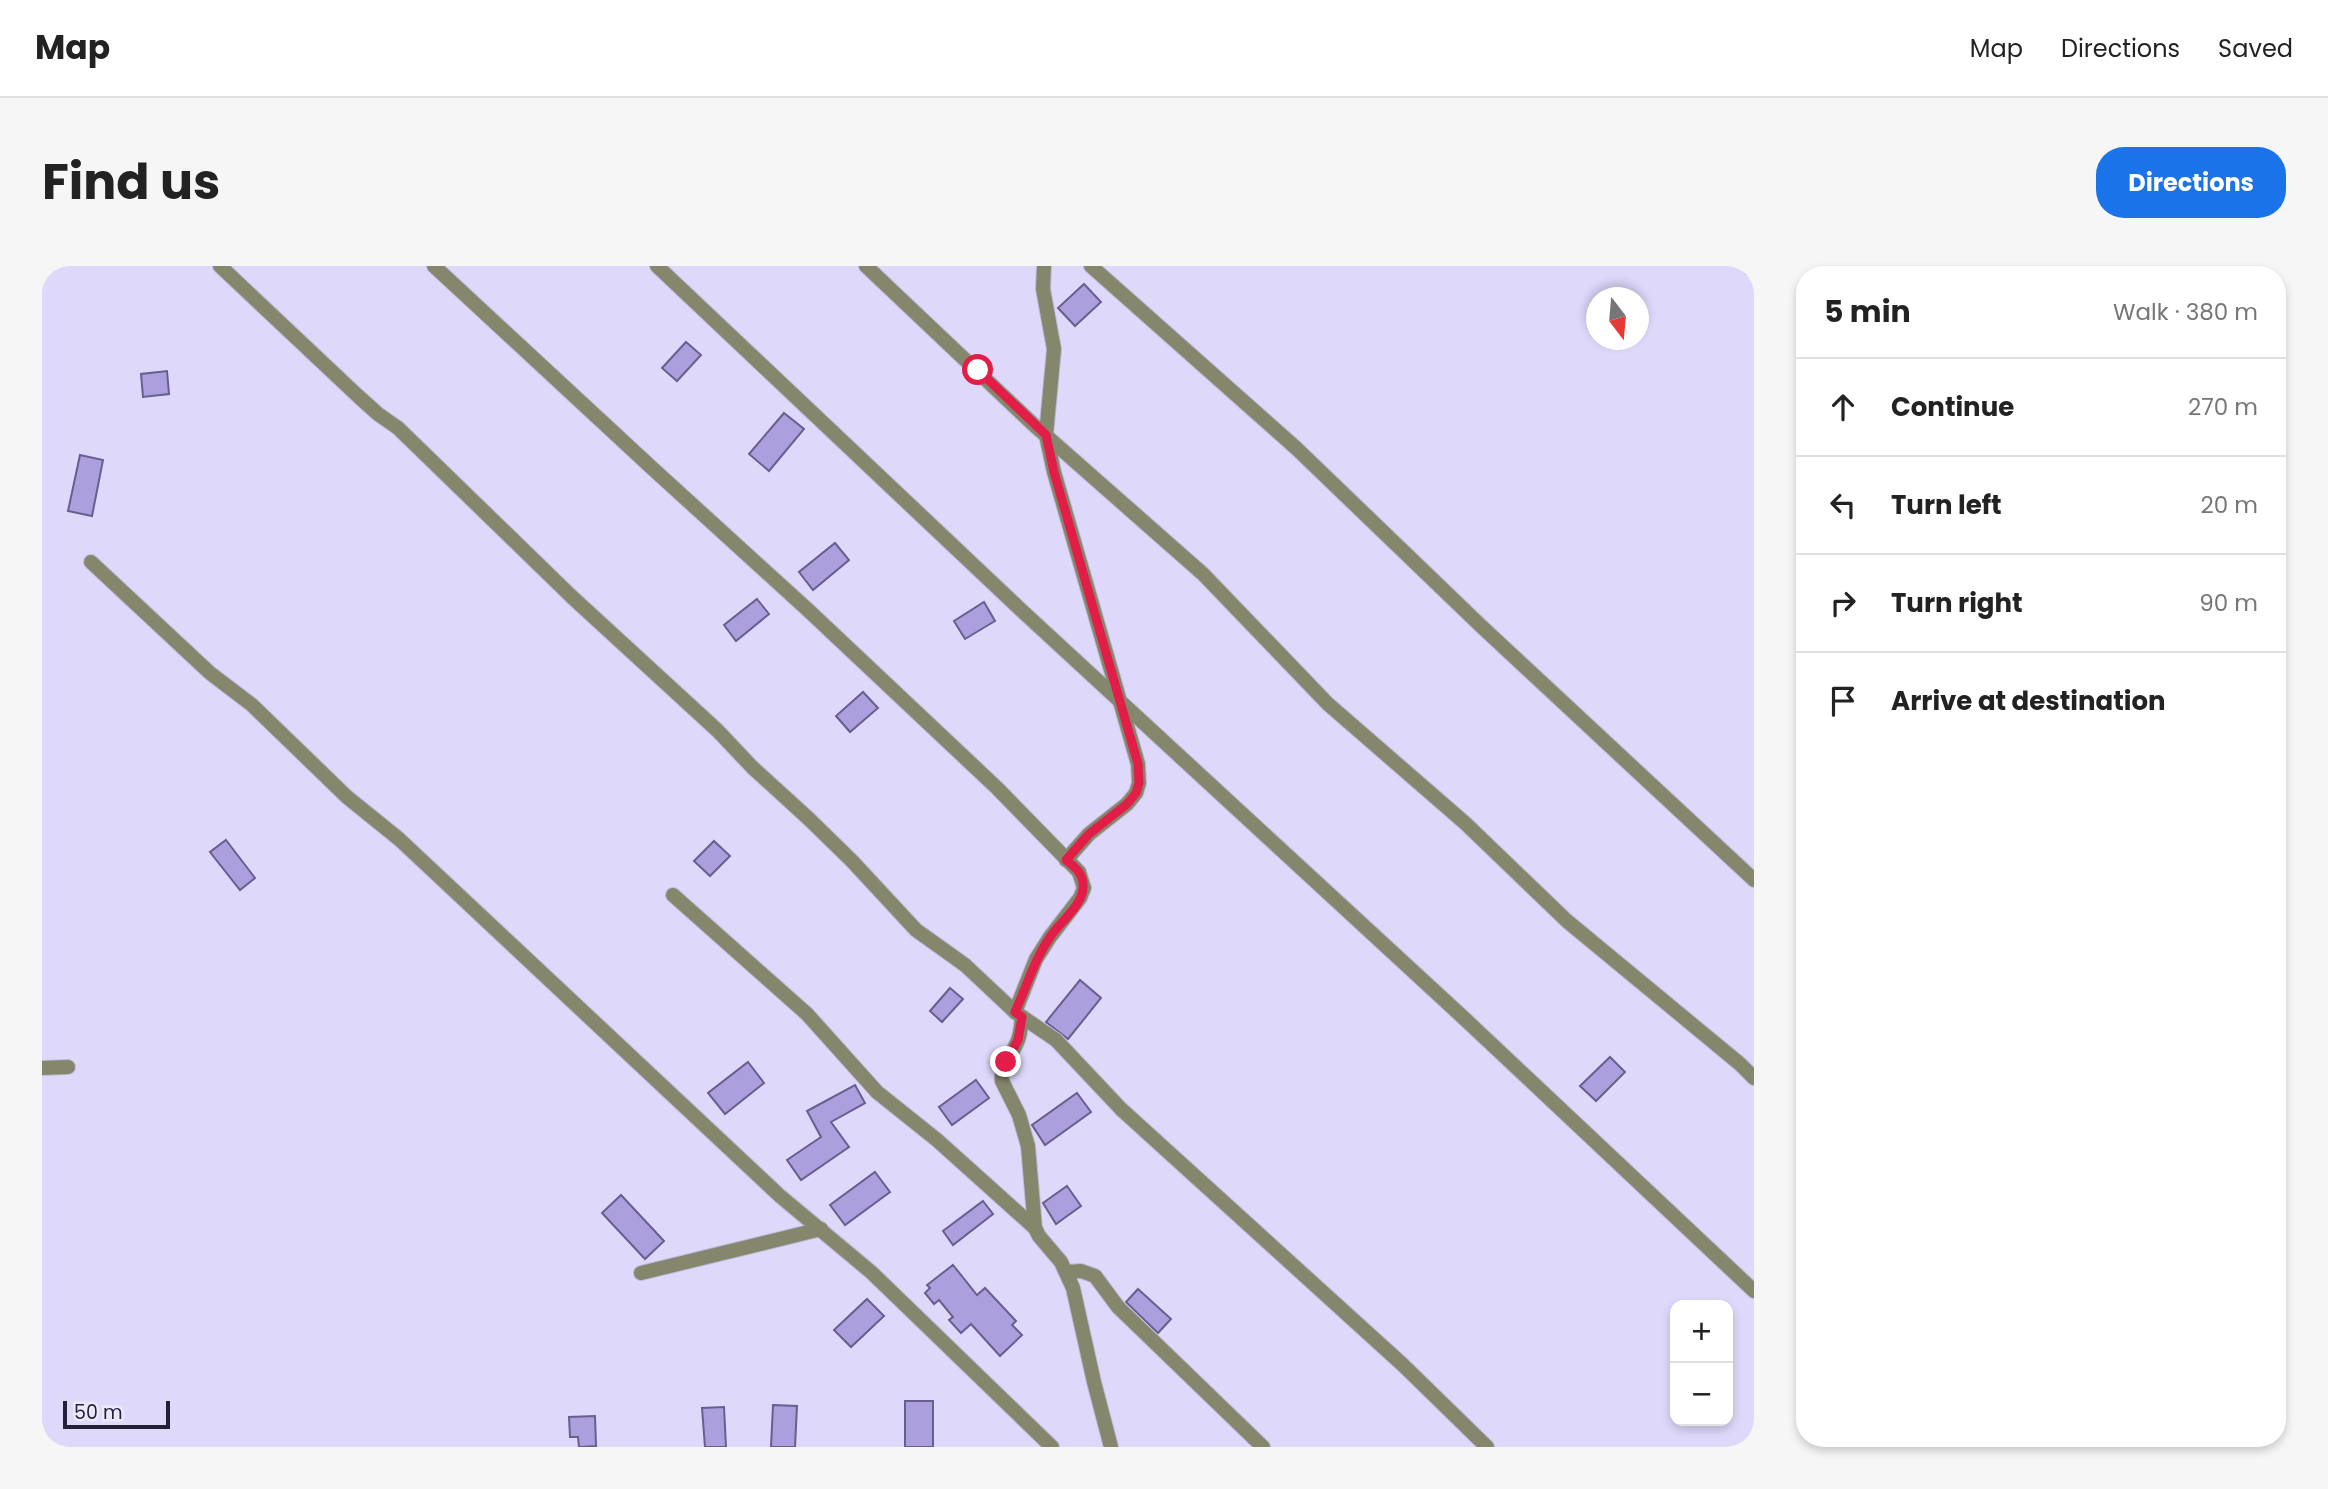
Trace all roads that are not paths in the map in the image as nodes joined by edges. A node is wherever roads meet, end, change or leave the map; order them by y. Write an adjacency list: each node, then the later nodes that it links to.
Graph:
1 (220, 266): 15 (street)
2 (434, 266): 12 (street)
3 (657, 266): 11 (street)
4 (866, 266): 9 (street)
5 (1044, 266): 9 (street)
6 (1091, 266): 13 (street)
7 (1748, 266): 8 (street)
8 (1754, 271)
9 (1046, 435): 11 (street); 18 (street)
10 (91, 562): 20 (street)
11 (1123, 705): 12 (street); 23 (street)
12 (1066, 860): 15 (street)
13 (1754, 880)
14 (673, 895): 19 (street)
15 (1019, 1014): 19 (street); 27 (street)
16 (68, 1067): 17 (street)
17 (42, 1068)
18 (1754, 1078)
19 (1035, 1228): 21 (street)
20 (821, 1229): 22 (street); 24 (street)
21 (1067, 1272): 25 (street); 26 (street)
22 (641, 1273)
23 (1754, 1291)
24 (1052, 1447)
25 (1111, 1447)
26 (1264, 1447)
27 (1487, 1447)

